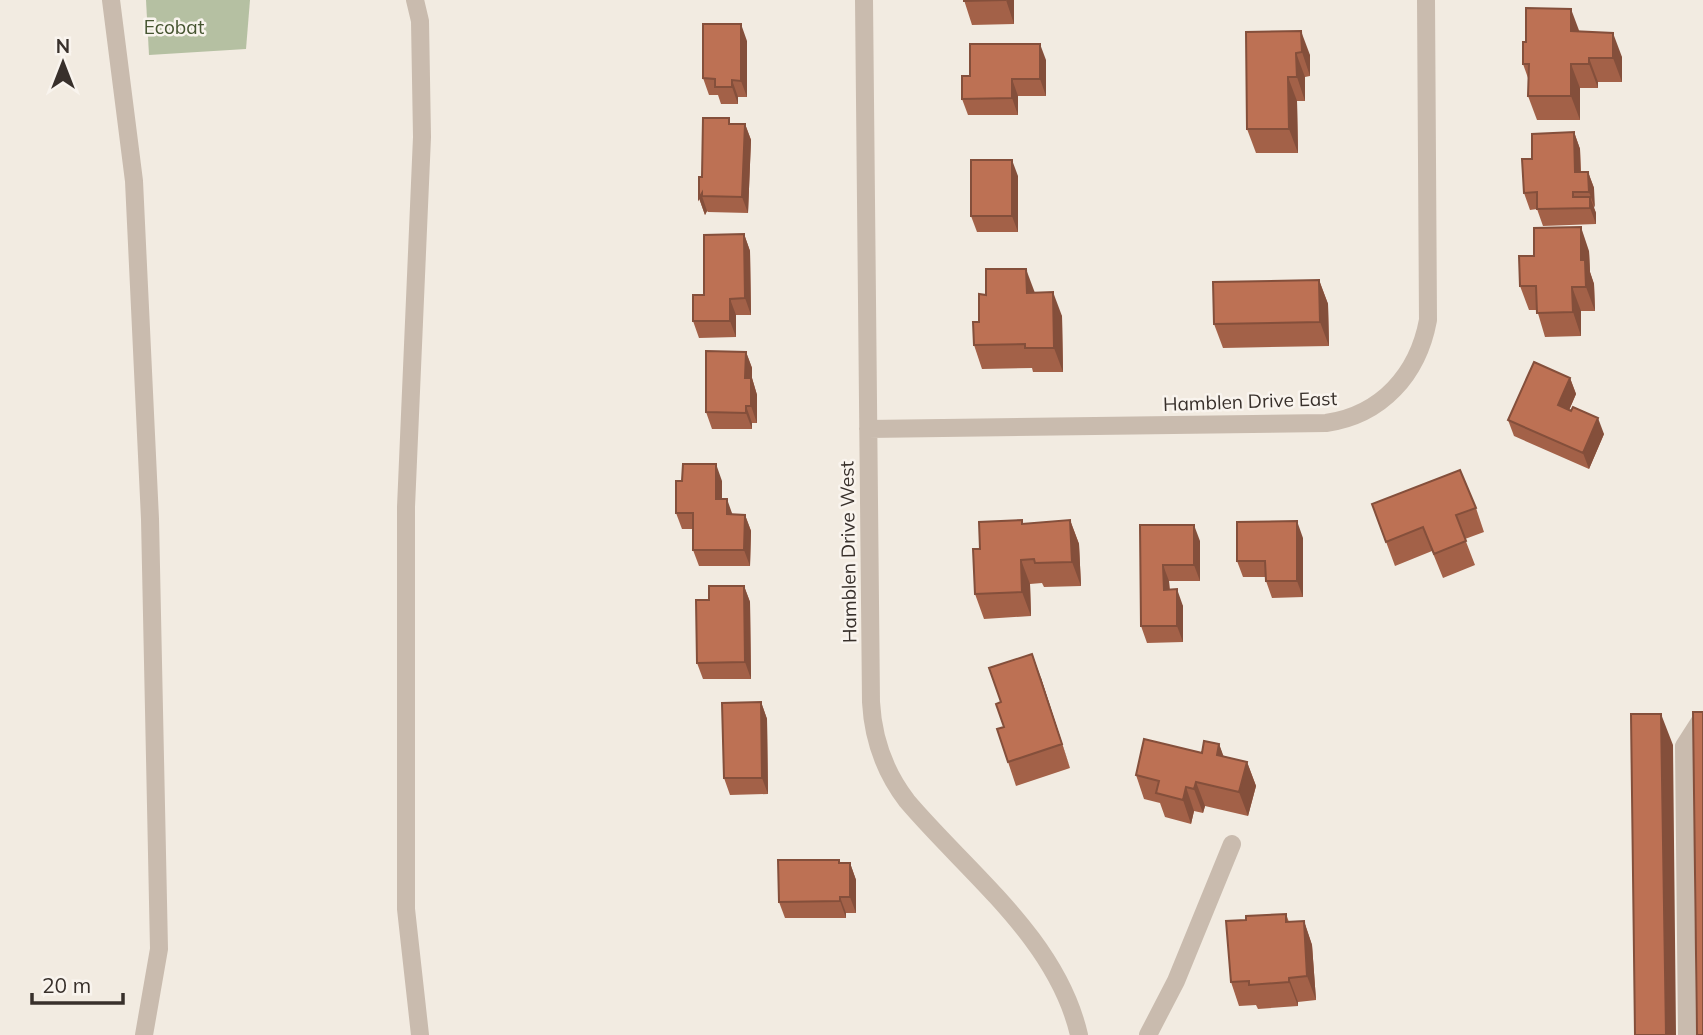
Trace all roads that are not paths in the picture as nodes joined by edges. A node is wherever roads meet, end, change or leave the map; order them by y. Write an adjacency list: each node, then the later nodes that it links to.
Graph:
1 (111, 0): 8 (street)
2 (415, 0): 9 (street)
3 (864, 0): 5 (street, Hamblen Drive West)
4 (1426, 0): 5 (street, Hamblen Drive East)
5 (868, 429): 10 (street, Hamblen Drive West)
6 (1703, 721): 12 (street)
7 (1232, 844): 11 (street)
8 (144, 1035)
9 (420, 1035)
10 (1079, 1035)
11 (1148, 1035)
12 (1687, 1035)

